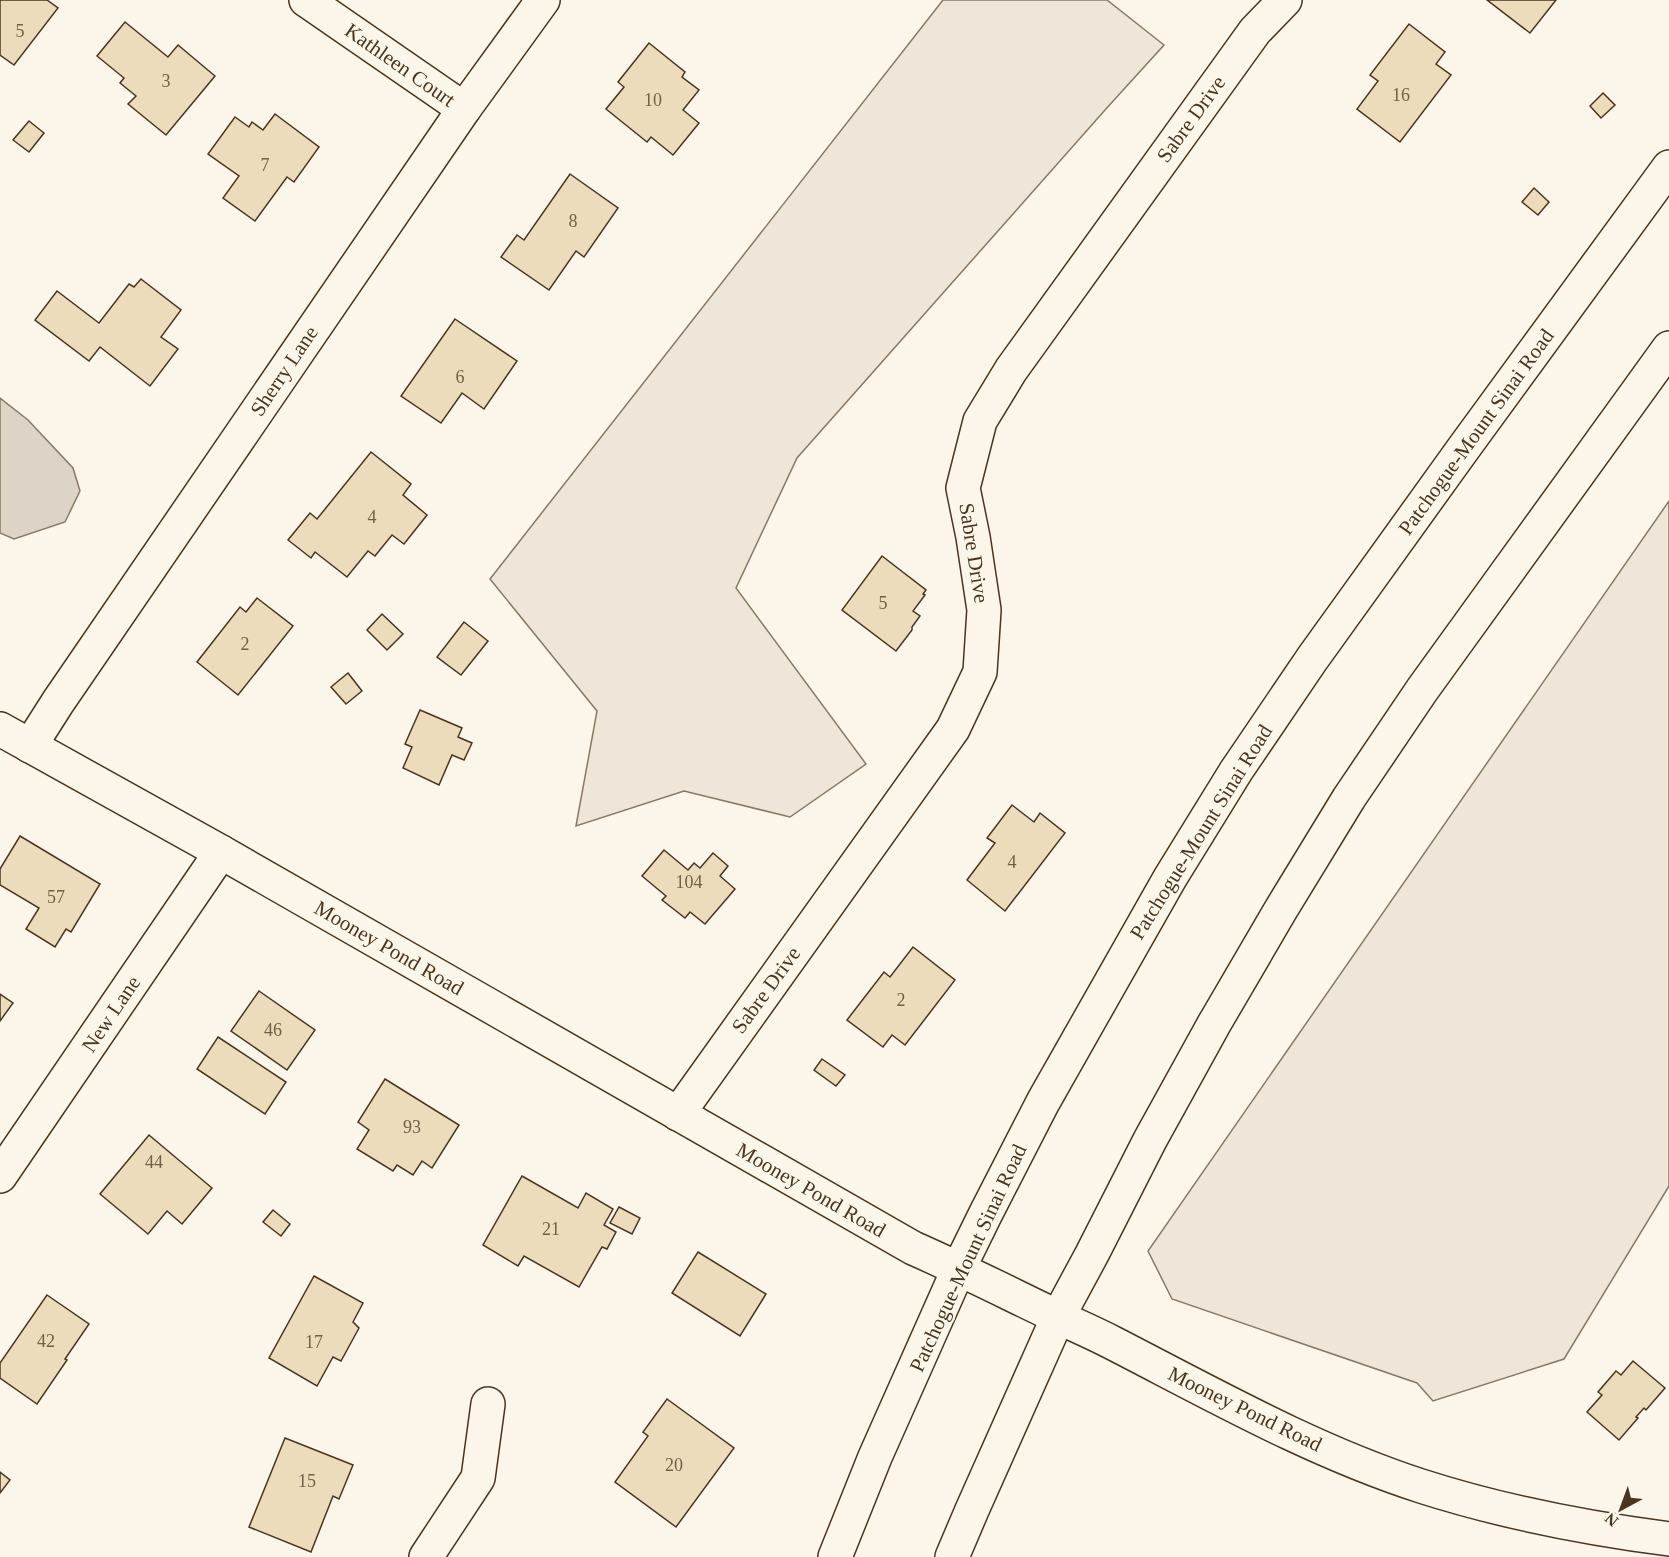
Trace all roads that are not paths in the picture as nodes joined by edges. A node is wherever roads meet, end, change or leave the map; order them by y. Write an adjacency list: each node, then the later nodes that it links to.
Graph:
1 (306, 0): 4 (main road, Kathleen Court)
2 (543, 0): 4 (main road, Sherry Lane)
3 (1285, 0): 10 (main road, Sabre Drive)
4 (464, 110): 8 (main road, Sherry Lane)
5 (1669, 167): 12 (main road, Patchogue-Mount Sinai Road)
6 (1669, 348): 13 (main road)
7 (0, 729): 8 (main road, Mooney Pond Road)
8 (30, 746): 9 (main road, Mooney Pond Road)
9 (221, 852): 10 (main road, Mooney Pond Road); 11 (main road, New Lane)
10 (678, 1114): 12 (main road, Mooney Pond Road)
11 (0, 1176)
12 (959, 1268): 13 (main road, Mooney Pond Road); 17 (main road, Patchogue-Mount Sinai Road)
13 (1058, 1317): 15 (main road, Mooney Pond Road); 18 (main road)
14 (488, 1404): 16 (main road)
15 (1669, 1539)
16 (426, 1557)
17 (835, 1557)
18 (952, 1557)

